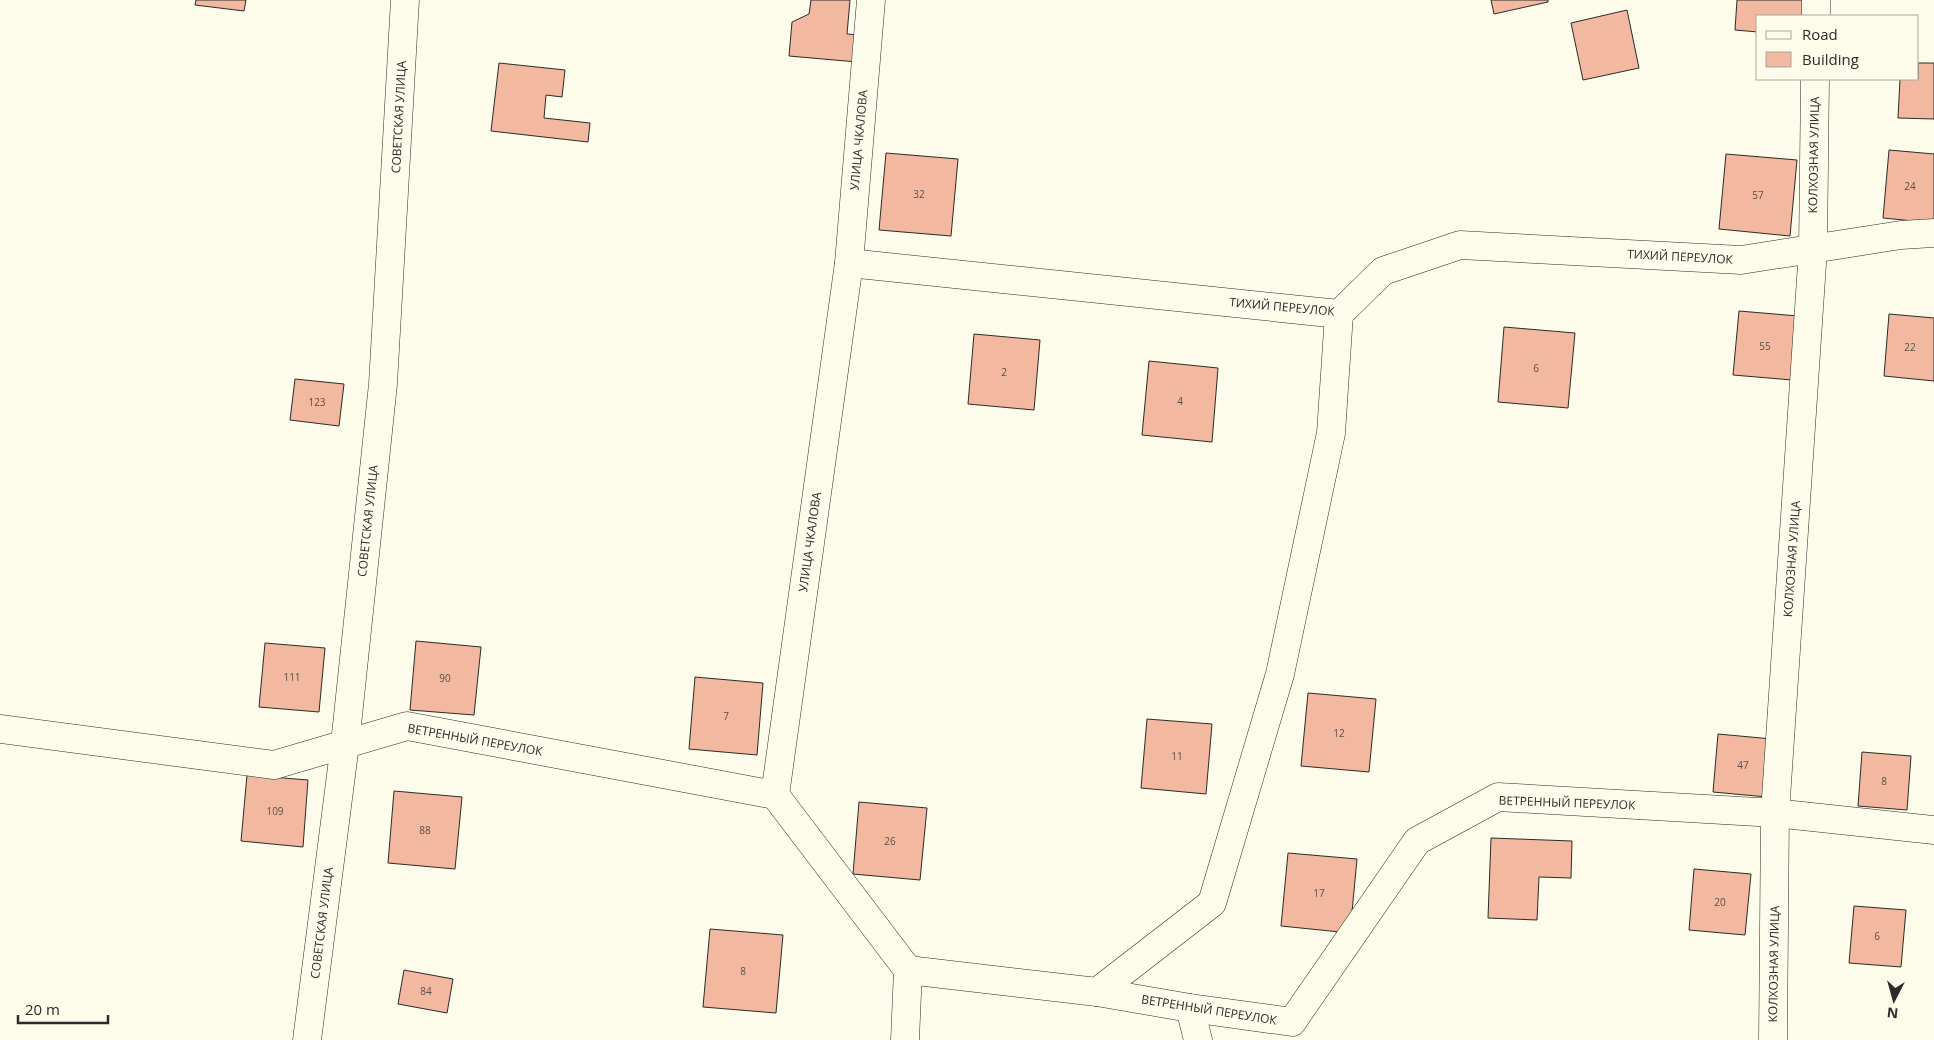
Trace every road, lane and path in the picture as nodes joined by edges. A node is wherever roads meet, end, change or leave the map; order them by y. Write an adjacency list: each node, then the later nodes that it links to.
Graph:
1 (404, 0): 11 (street, СОВЕТСКАЯ УЛИЦА)
2 (871, 0): 8 (street, УЛИЦА ЧКАЛОВА)
3 (1816, 0): 4 (street)
4 (1816, 15)
5 (1815, 80): 7 (street, КОЛХОЗНАЯ УЛИЦА)
6 (1934, 233): 7 (street, ТИХИЙ ПЕРЕУЛОК)
7 (1813, 250): 9 (street, ТИХИЙ ПЕРЕУЛОК); 13 (street, КОЛХОЗНАЯ УЛИЦА)
8 (849, 262): 9 (street, ТИХИЙ ПЕРЕУЛОК); 12 (street, УЛИЦА ЧКАЛОВА)
9 (1339, 314): 16 (street)
10 (0, 729): 11 (street, ВЕТРЕННЫЙ ПЕРЕУЛОК)
11 (345, 744): 12 (street, ВЕТРЕННЫЙ ПЕРЕУЛОК); 19 (street, СОВЕТСКАЯ УЛИЦА)
12 (775, 796): 15 (street)
13 (1776, 813): 14 (street, ВЕТРЕННЫЙ ПЕРЕУЛОК); 18 (street, ВЕТРЕННЫЙ ПЕРЕУЛОК); 22 (street, КОЛХОЗНАЯ УЛИЦА)
14 (1934, 830)
15 (908, 970): 16 (street, ВЕТРЕННЫЙ ПЕРЕУЛОК); 20 (street)
16 (1097, 992): 17 (street, ВЕТРЕННЫЙ ПЕРЕУЛОК)
17 (1190, 1008): 18 (street, ВЕТРЕННЫЙ ПЕРЕУЛОК); 21 (street)
18 (1287, 1031)
19 (307, 1040)
20 (905, 1040)
21 (1198, 1040)
22 (1773, 1040)

